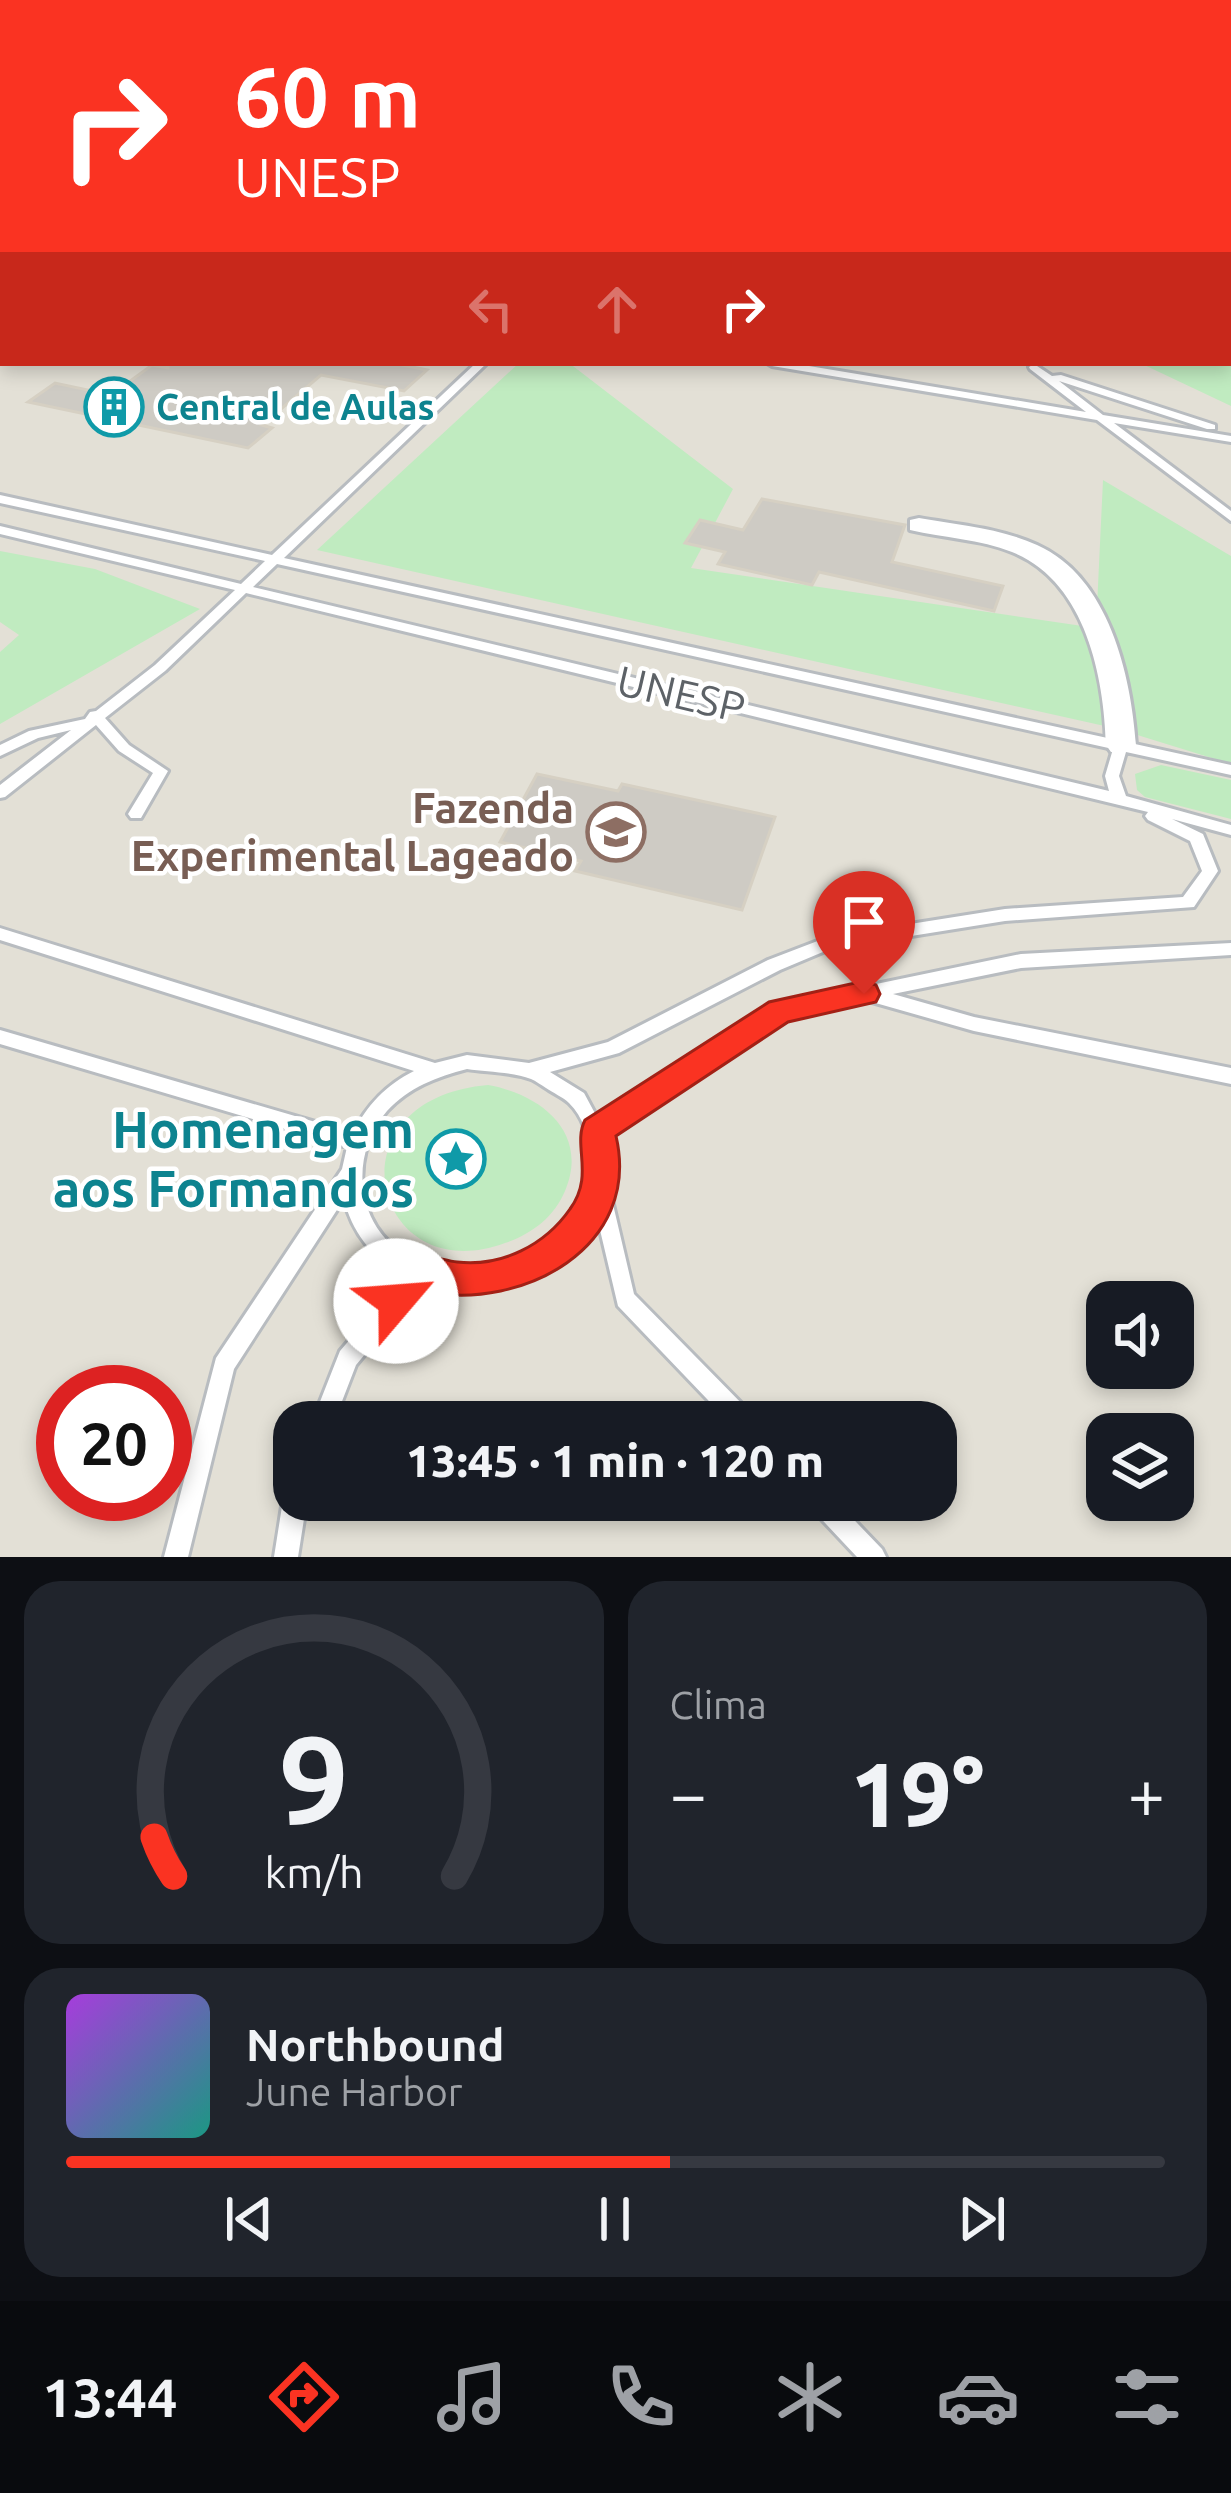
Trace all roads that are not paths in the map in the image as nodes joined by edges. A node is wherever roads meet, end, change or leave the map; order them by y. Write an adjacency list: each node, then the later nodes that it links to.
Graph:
1 (479, 366): 11 (lane)
2 (790, 366): 5 (lane)
3 (1031, 366): 5 (lane)
4 (1033, 366): 6 (lane)
5 (1096, 417): 6 (lane); 8 (lane)
6 (1231, 435)
7 (0, 499): 11 (lane, UNESP)
8 (1231, 517)
9 (919, 525): 14 (street)
10 (0, 530): 12 (lane, UNESP)
11 (276, 559): 12 (lane); 14 (lane, UNESP)
12 (244, 589): 13 (lane); 18 (lane, UNESP)
13 (89, 719): 15 (lane); 17 (lane); 19 (lane)
14 (1121, 745): 16 (lane, UNESP); 18 (lane)
15 (0, 751)
16 (1231, 770)
17 (3, 787)
18 (1119, 799): 20 (lane, UNESP); 25 (lane, UNESP)
19 (136, 814)
20 (1231, 830)
21 (0, 934): 26 (lane, UNESP)
22 (1231, 949): 23 (lane)
23 (864, 994): 27 (lane); 28 (lane)
24 (0, 1037): 29 (lane)
25 (534, 1069): 26 (lane, UNESP); 28 (lane)
26 (433, 1070): 29 (lane, UNESP)
27 (1231, 1076)
28 (597, 1130): 31 (lane)
29 (356, 1142): 30 (lane, UNESP)
30 (349, 1175): 32 (lane, UNESP); 37 (lane, UNESP)
31 (600, 1186): 32 (lane, UNESP); 34 (lane)
32 (420, 1273): 33 (lane)
33 (331, 1401)
34 (724, 1401)
35 (292, 1521): 38 (lane)
36 (839, 1521): 39 (lane)
37 (176, 1557)
38 (286, 1557)
39 (874, 1557)

